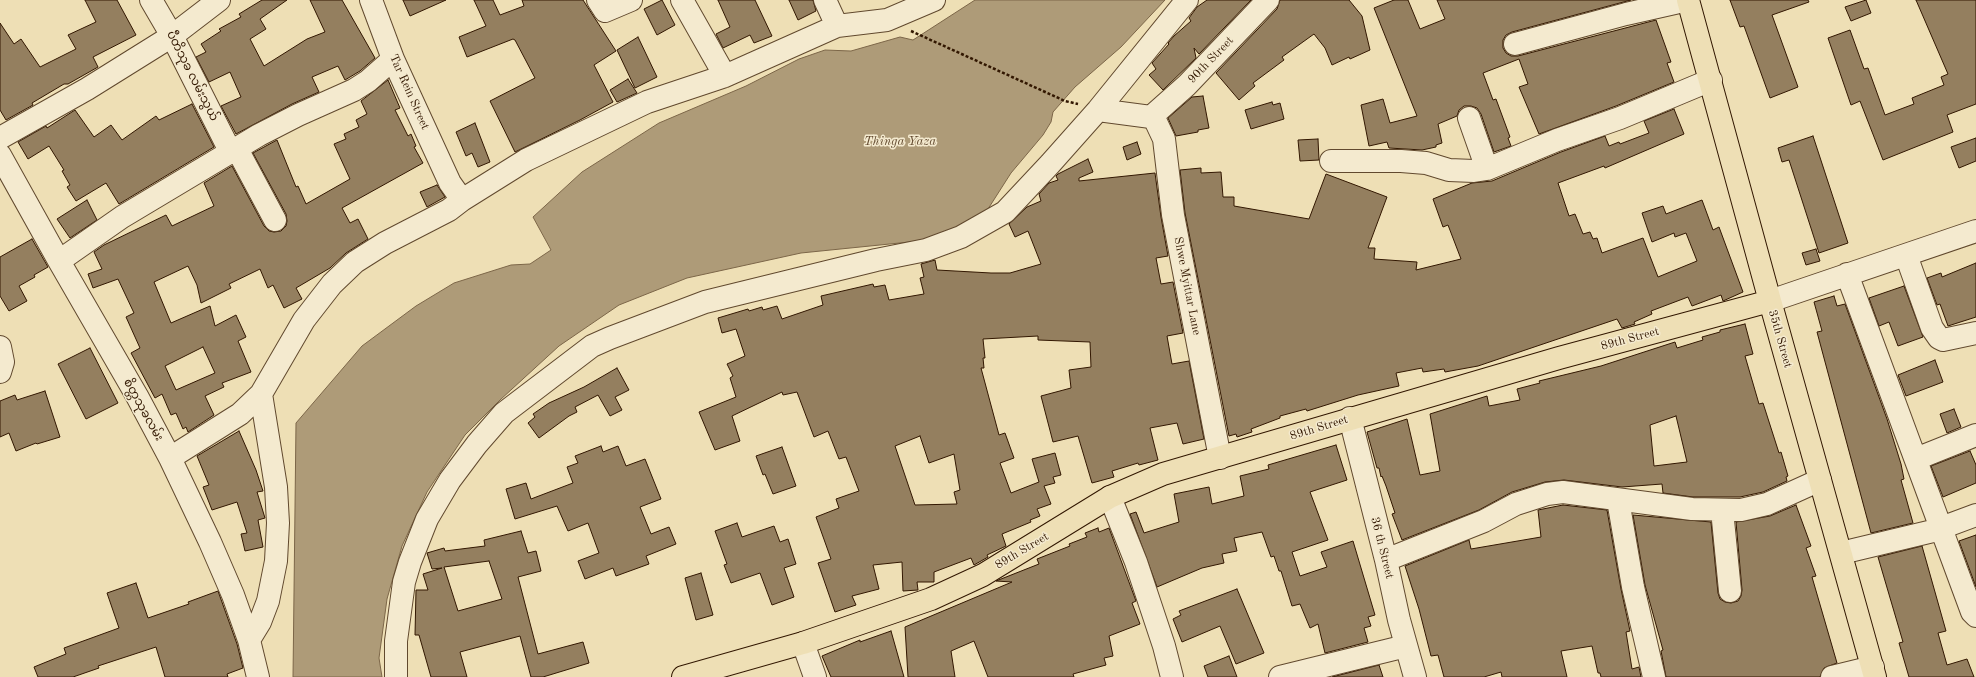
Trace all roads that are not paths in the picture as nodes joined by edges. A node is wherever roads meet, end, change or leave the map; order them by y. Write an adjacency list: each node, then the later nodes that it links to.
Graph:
1 (152, 0): 13 (street, ပီတိသုခ လမ်းသွယ်)
2 (219, 0): 13 (street)
3 (371, 0): 15 (street, Tar Rein Street)
4 (598, 0): 5 (street)
5 (631, 0)
6 (682, 0): 16 (street)
7 (825, 0): 12 (street)
8 (934, 0): 12 (street)
9 (1187, 0): 18 (street)
10 (1268, 0): 19 (street, 90th Street)
11 (1688, 0): 14 (street); 17 (main road, 35th Street)
12 (838, 26): 16 (street)
13 (172, 36): 21 (street); 22 (street, ပီတိသုခ လမ်းသွယ်)
14 (1515, 44)
15 (393, 59): 22 (street); 26 (street, Tar Rein Street)
16 (725, 76): 26 (street)
17 (1711, 80): 25 (street); 32 (main road, 35th Street)
18 (1098, 110): 19 (street); 57 (street)
19 (1151, 117): 40 (street, Shwe Myittar Lane)
20 (1469, 118): 25 (street)
21 (0, 138)
22 (234, 151): 27 (street, ပီတိသုခ လမ်းသွယ်); 30 (street)
23 (0, 156): 30 (street, စိတ္တသုခလမ်း)
24 (1331, 161): 25 (street)
25 (1487, 169)
26 (456, 192): 36 (street)
27 (275, 220)
28 (1976, 231): 29 (street, 89th Street)
29 (1906, 255): 31 (street, 89th Street); 33 (street)
30 (59, 261): 39 (street, စိတ္တသုခလမ်း)
31 (1847, 274): 32 (street, 89th Street); 41 (street)
32 (1770, 301): 37 (main road, 89th Street); 42 (main road, 35th Street)
33 (1976, 333)
34 (0, 347): 35 (street)
35 (0, 372)
36 (261, 394): 39 (street); 52 (street)
37 (1350, 418): 40 (main road, 89th Street); 49 (street, 36 th Street)
38 (1976, 435): 41 (street)
39 (170, 458): 52 (street, စိတ္တသုခလမ်း)
40 (1220, 458): 43 (main road, 89th Street)
41 (1916, 459): 47 (street)
42 (1820, 480): 45 (street); 48 (main road, 35th Street)
43 (1110, 496): 53 (main road, 89th Street); 60 (street)
44 (1618, 500): 45 (street); 49 (street); 63 (street)
45 (1722, 510): 50 (street)
46 (1976, 516): 47 (street)
47 (1942, 528): 48 (street); 51 (street)
48 (1841, 553): 55 (main road, 35th Street)
49 (1386, 560): 54 (street, 36 th Street)
50 (1730, 591)
51 (1976, 617)
52 (250, 640): 56 (street, စိတ္တသုခလမ်း)
53 (803, 643): 58 (main road, 89th Street); 59 (street)
54 (1406, 646): 61 (street); 62 (street, 36 th Street)
55 (1874, 672): 64 (street)
56 (258, 677)
57 (396, 677)
58 (684, 677)
59 (815, 677)
60 (1172, 677)
61 (1280, 677)
62 (1415, 677)
63 (1654, 677)
64 (1832, 677)

